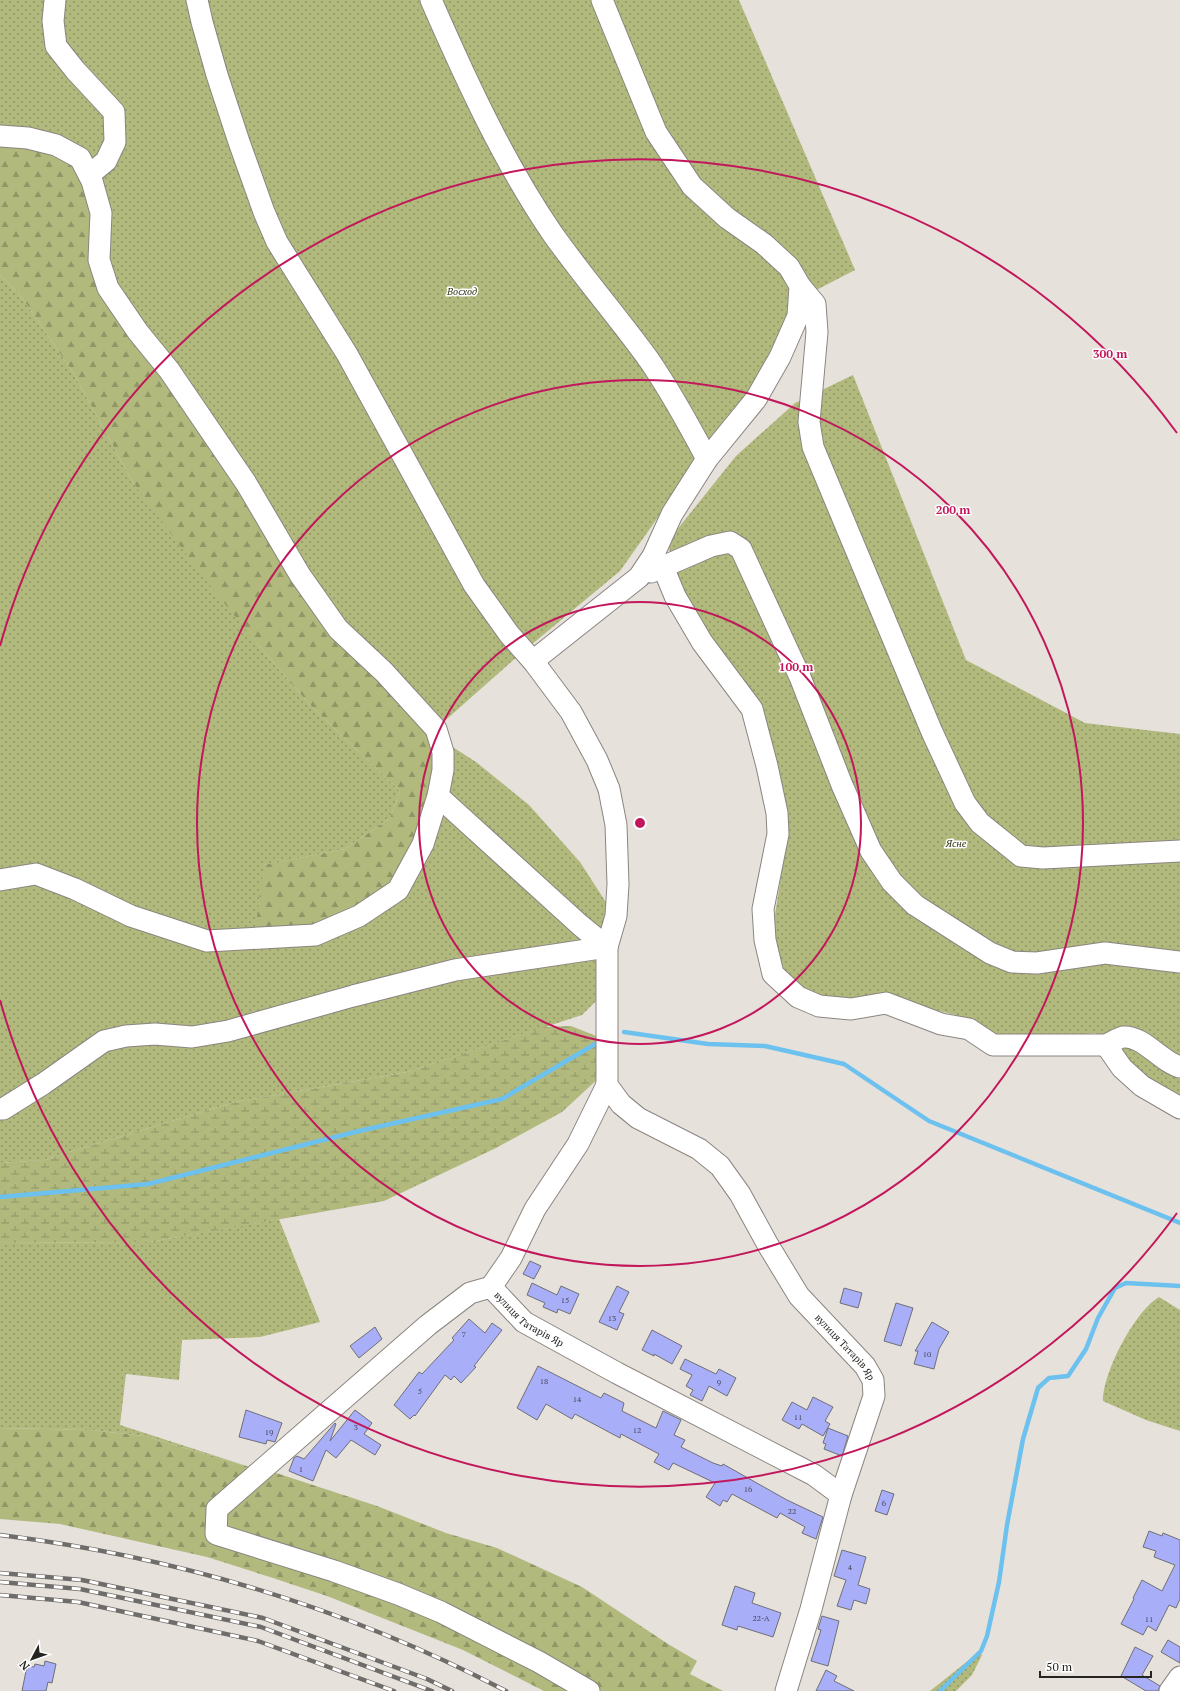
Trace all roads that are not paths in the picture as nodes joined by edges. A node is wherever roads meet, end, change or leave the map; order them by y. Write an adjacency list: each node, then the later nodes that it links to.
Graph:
1 (55, 0): 6 (street)
2 (197, 0): 11 (street)
3 (431, 0): 8 (street)
4 (602, 0): 7 (street)
5 (0, 136): 6 (street)
6 (89, 175): 12 (street)
7 (800, 286): 8 (street); 13 (street)
8 (708, 459): 10 (street)
9 (663, 567): 10 (street); 16 (street); 17 (street)
10 (639, 577): 11 (street)
11 (533, 661): 15 (street)
12 (438, 796): 14 (street); 15 (street)
13 (1180, 851)
14 (0, 880)
15 (607, 947): 19 (street); 21 (street)
16 (1180, 962)
17 (1106, 1045): 18 (street); 20 (street)
18 (1180, 1067)
19 (607, 1085): 22 (street); 23 (street, вулиця Татарів Яр)
20 (1180, 1108)
21 (0, 1109)
22 (490, 1287): 23 (street, вулиця Татарів Яр); 25 (street, вулиця Татарів Яр)
23 (841, 1495): 26 (street, вулиця Татарів Яр)
24 (1180, 1677): 27 (street)
25 (589, 1691)
26 (786, 1691)
27 (1170, 1691)

